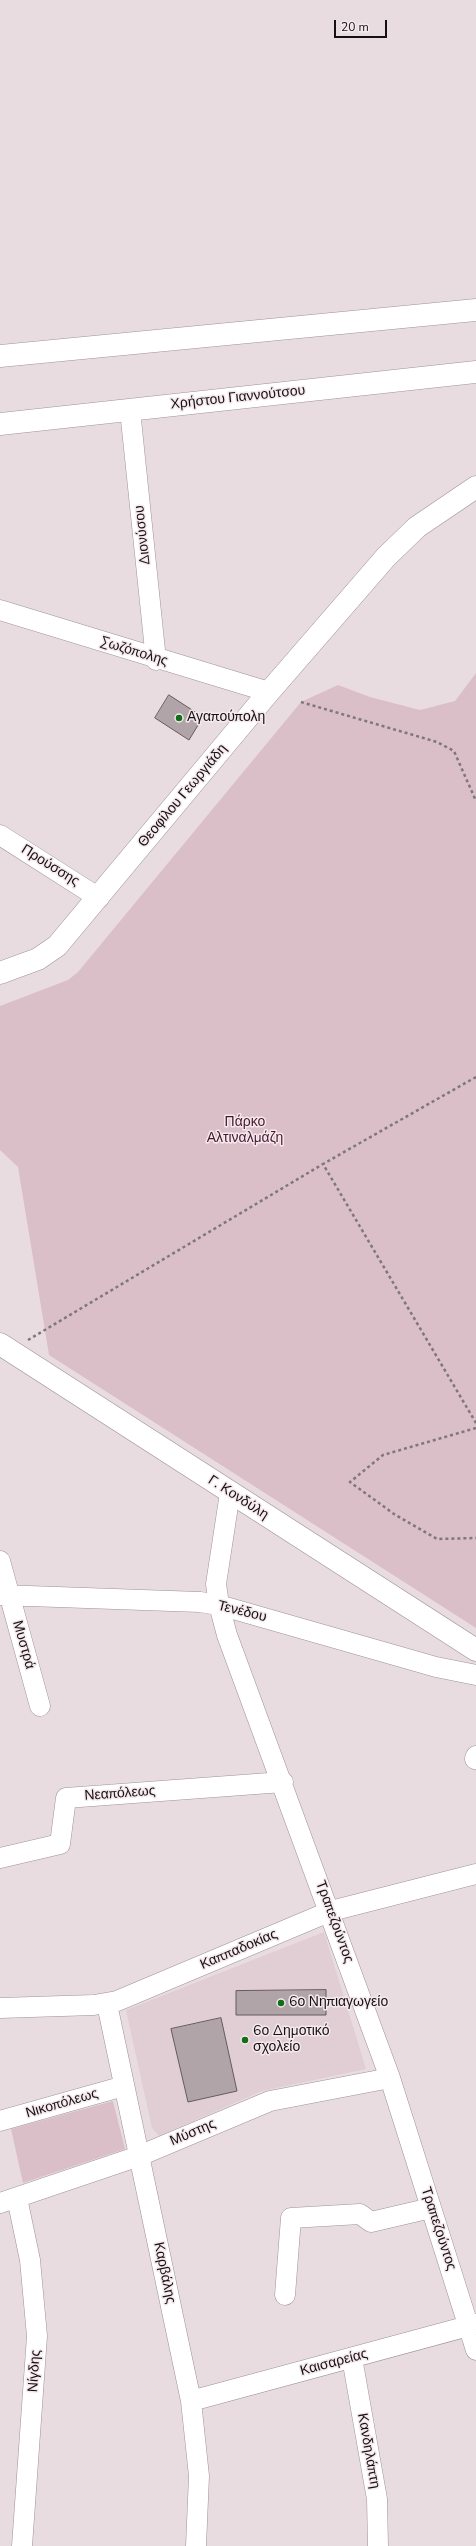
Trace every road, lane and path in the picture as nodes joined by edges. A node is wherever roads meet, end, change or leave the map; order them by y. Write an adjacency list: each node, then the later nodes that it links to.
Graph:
1 (476, 310): 2 (street)
2 (0, 356)
3 (476, 372): 4 (street, Χρήστου Γιαννούτσου)
4 (130, 410): 5 (street, Χρήστου Γιαννούτσου); 8 (street, Διονύσου)
5 (0, 424)
6 (476, 487): 9 (street, Θεοφίλου Γεωργιάδη)
7 (0, 610): 8 (street, Σωζόπολης)
8 (156, 660): 9 (street, Σωζόπολης)
9 (269, 692): 13 (street, Θεοφίλου Γεωργιάδη)
10 (301, 702): 11 (path)
11 (476, 800)
12 (0, 835): 13 (street, Προύσσης)
13 (99, 898): 14 (street, Θεοφίλου Γεωργιάδη)
14 (0, 973)
15 (476, 1077): 16 (path)
16 (323, 1164): 17 (path); 18 (path)
17 (5, 1347): 20 (street, Γ. Κονδύλη)
18 (476, 1423)
19 (476, 1428): 21 (path)
20 (230, 1493): 24 (street, Τραπεζούντος); 25 (street, Γ. Κονδύλη)
21 (476, 1538)
22 (0, 1561): 23 (street, Μυστρά)
23 (4, 1595): 24 (street, Τενέδου); 27 (street, Μυστρά)
24 (219, 1605): 26 (street, Τενέδου); 28 (street, Τραπεζούντος)
25 (476, 1650)
26 (476, 1675)
27 (40, 1706)
28 (283, 1782): 29 (street, Νεαπόλεως); 31 (street, Τραπεζούντος)
29 (0, 1858)
30 (476, 1874): 31 (street, Καππαδοκίας)
31 (331, 1911): 32 (street, Καππαδοκίας); 34 (street, Τραπεζούντος)
32 (107, 2004): 33 (street, Καππαδοκίας); 35 (street, Καρβάλης)
33 (0, 2008)
34 (390, 2078): 37 (street, Μύστης); 39 (street, Τραπεζούντος)
35 (124, 2086): 36 (street, Νικοπόλεως); 37 (street, Καρβάλης)
36 (0, 2121)
37 (139, 2156): 38 (street, Μύστης); 44 (street, Καρβάλης)
38 (9, 2200): 45 (street, Νίγδης)
39 (431, 2208): 40 (street); 41 (street, Τραπεζούντος)
40 (285, 2295)
41 (472, 2325): 42 (street, Τραπεζούντος); 43 (street, Καισαρείας)
42 (476, 2350)
43 (352, 2358): 44 (street, Καισαρείας); 47 (street, Κανδηλάπτη)
44 (191, 2401): 46 (street, Καρβάλης)
45 (22, 2546)
46 (196, 2546)
47 (378, 2546)

